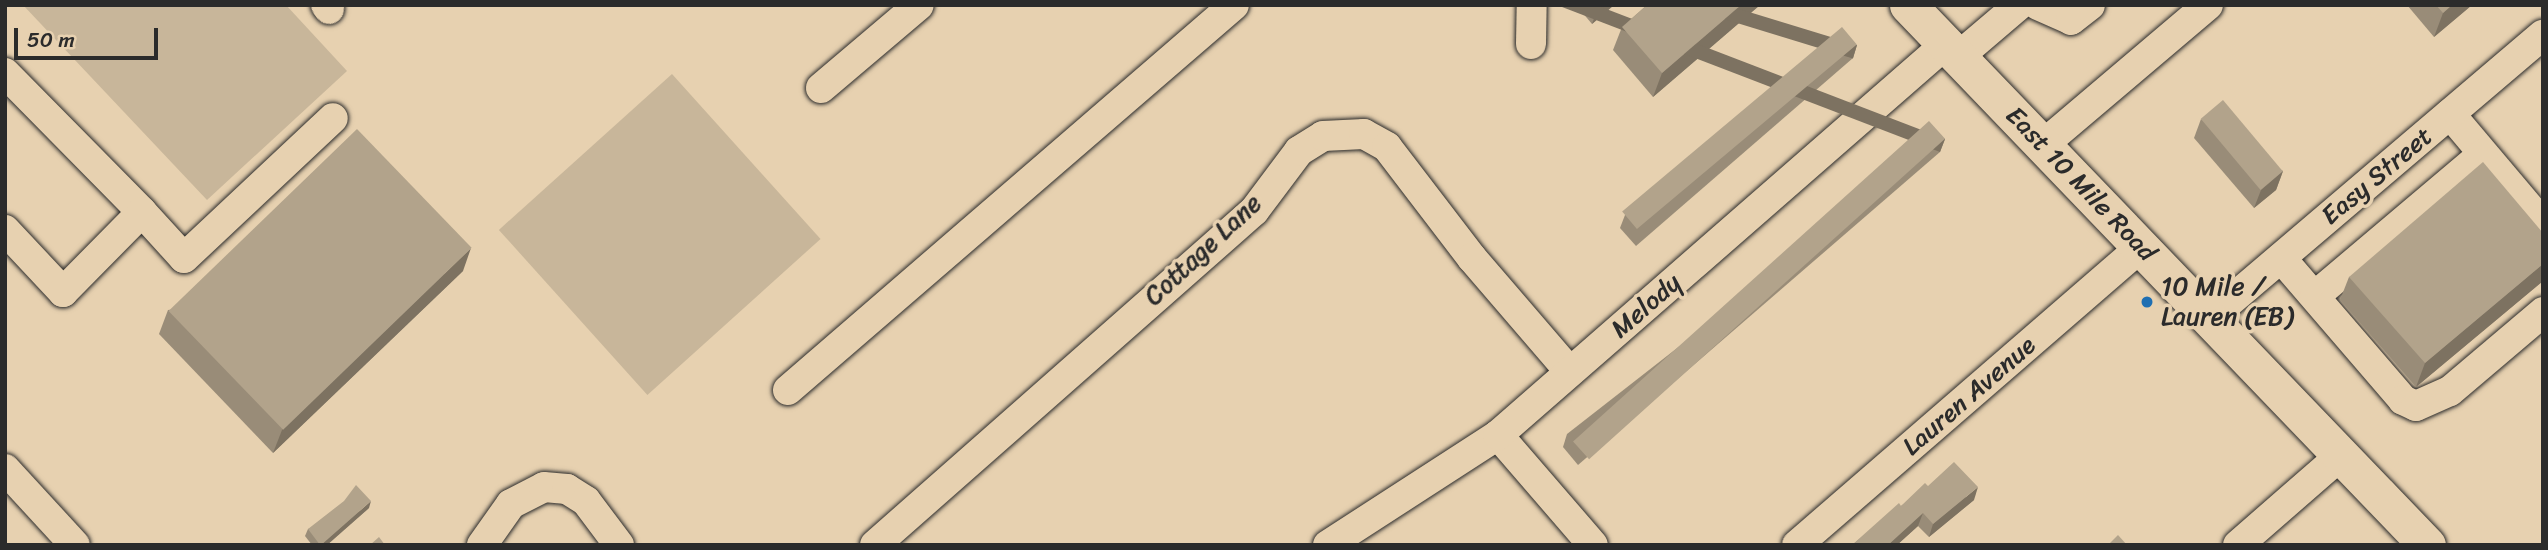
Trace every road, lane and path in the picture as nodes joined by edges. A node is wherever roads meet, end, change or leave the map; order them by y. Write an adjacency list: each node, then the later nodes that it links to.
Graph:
1 (919, 5): 13 (street)
2 (1234, 5): 27 (street)
3 (1532, 5): 9 (street)
4 (1908, 5): 10 (main road, East 10 Mile Road)
5 (2019, 5): 10 (street, Melody)
6 (2038, 5): 7 (street)
7 (2090, 5)
8 (2195, 9): 16 (street)
9 (1531, 44)
10 (1952, 50): 16 (main road, East 10 Mile Road); 26 (street, Melody)
11 (2538, 50): 14 (street, Easy Street)
12 (5, 73): 18 (street)
13 (821, 88)
14 (2450, 114): 17 (street); 22 (street, Easy Street)
15 (333, 118): 18 (street)
16 (2044, 144): 21 (main road, East 10 Mile Road)
17 (2483, 154): 19 (street); 23 (street)
18 (142, 212): 20 (street)
19 (2543, 224)
20 (5, 230)
21 (2141, 247): 25 (main road, East 10 Mile Road); 37 (street, Lauren Avenue)
22 (2281, 258): 23 (street); 25 (street, Easy Street)
23 (2315, 296): 24 (street)
24 (2543, 312)
25 (2210, 318): 29 (main road, East 10 Mile Road)
26 (1570, 372): 28 (street, Melody); 34 (street, Cottage Lane)
27 (788, 390)
28 (1497, 435): 35 (street, Melody); 36 (street)
29 (2341, 455): 38 (street); 39 (main road, East 10 Mile Road)
30 (5, 468): 31 (street)
31 (75, 545)
32 (482, 545): 33 (street)
33 (619, 545)
34 (875, 545)
35 (1328, 545)
36 (1592, 545)
37 (1797, 545)
38 (2238, 545)
39 (2427, 545)

